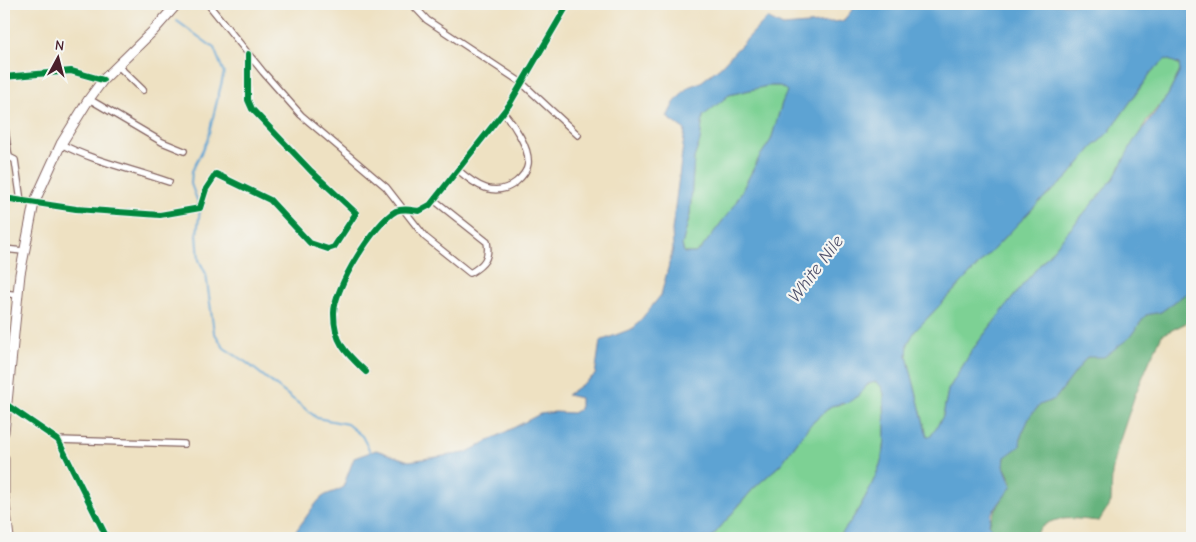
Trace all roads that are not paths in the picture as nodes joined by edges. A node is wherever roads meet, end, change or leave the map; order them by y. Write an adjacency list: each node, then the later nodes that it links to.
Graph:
1 (177, 4): 6 (main road)
2 (184, 4): 6 (main road)
3 (208, 4): 7 (street)
4 (412, 4): 11 (street)
5 (568, 4): 11 (street)
6 (166, 20): 8 (main road)
7 (248, 54): 25 (street); 26 (street)
8 (117, 65): 10 (main road); 12 (street)
9 (4, 77): 10 (street)
10 (103, 80): 13 (main road)
11 (522, 83): 14 (street); 16 (street)
12 (143, 90)
13 (89, 99): 17 (main road); 18 (street)
14 (504, 112): 20 (street); 20 (street)
15 (4, 122): 19 (street)
16 (578, 136)
17 (61, 144): 21 (street); 25 (main road)
18 (184, 151)
19 (6, 157): 24 (street)
20 (458, 170): 23 (street)
21 (169, 182)
22 (4, 198): 24 (street)
23 (434, 200): 26 (street); 26 (street)
24 (21, 201): 25 (street)
25 (34, 203): 28 (main road)
26 (402, 209): 32 (street)
27 (4, 249): 28 (street)
28 (23, 251): 30 (main road)
29 (4, 293): 30 (street)
30 (18, 295): 31 (main road)
31 (8, 351): 33 (main road)
32 (366, 372)
33 (6, 404): 34 (main road); 35 (street)
34 (4, 432)
35 (58, 440): 36 (street); 40 (street)
36 (184, 444)
37 (4, 459): 38 (main road)
38 (4, 496): 39 (main road)
39 (9, 538)
40 (107, 538)

